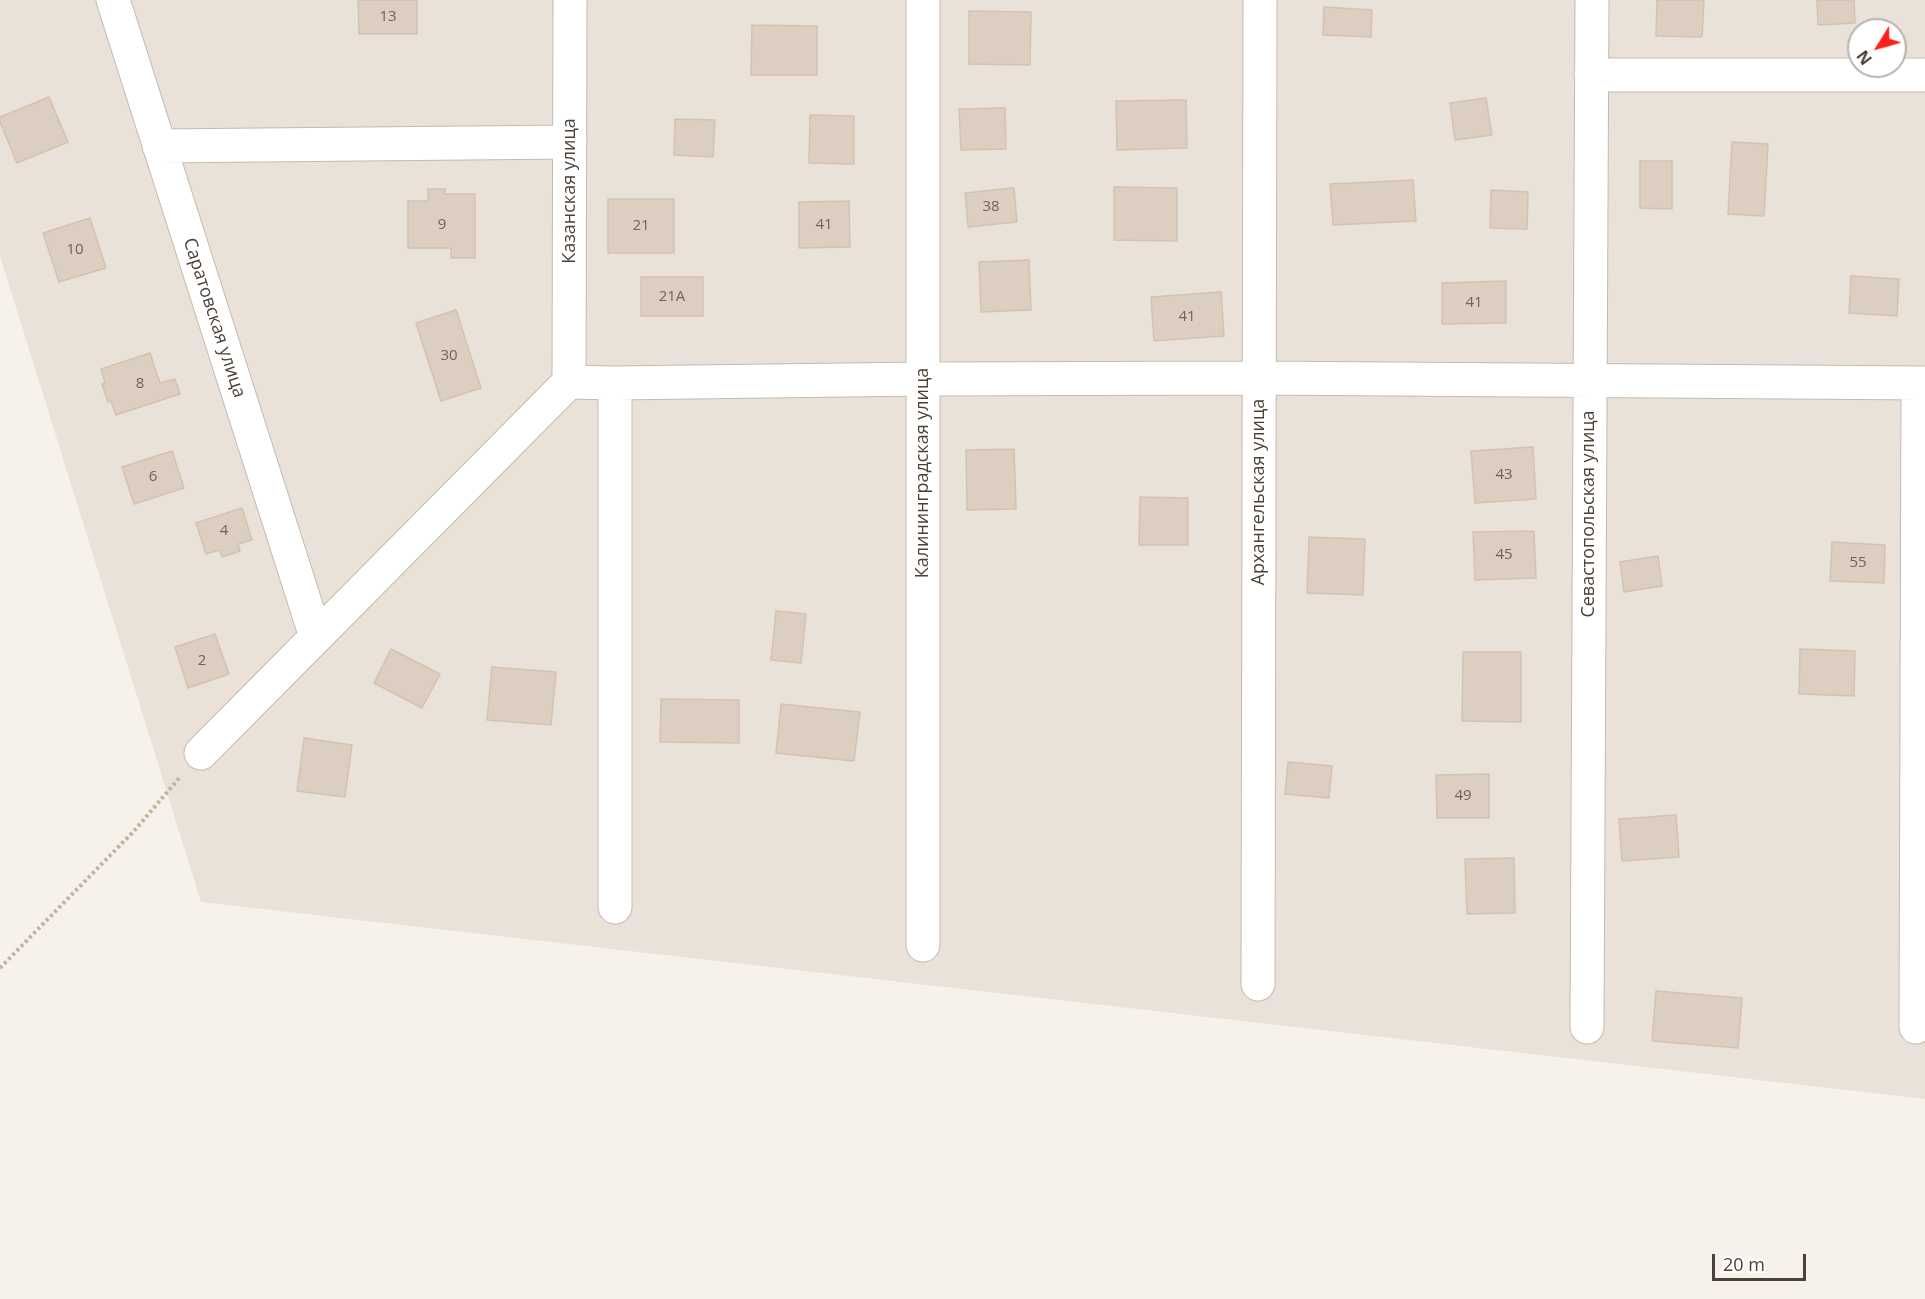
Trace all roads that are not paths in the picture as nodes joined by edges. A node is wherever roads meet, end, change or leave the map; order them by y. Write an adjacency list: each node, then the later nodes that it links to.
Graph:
1 (112, 0): 9 (street, Саратовская улица)
2 (570, 0): 8 (street, Казанская улица)
3 (923, 0): 11 (street, Калининградская улица)
4 (1260, 0): 10 (street, Архангельская улица)
5 (1592, 0): 6 (street, Севастопольская улица)
6 (1591, 75): 7 (street); 12 (street, Севастопольская улица)
7 (1925, 75)
8 (570, 142): 9 (street); 13 (street, Казанская улица)
9 (159, 146): 16 (street, Саратовская улица)
10 (1260, 378): 11 (street); 12 (street); 20 (street, Архангельская улица)
11 (923, 379): 14 (street); 19 (street, Калининградская улица)
12 (1590, 379): 15 (street); 21 (street, Севастопольская улица)
13 (569, 382): 14 (street); 16 (street)
14 (615, 382): 18 (street)
15 (1922, 383): 22 (street)
16 (316, 637): 17 (street)
17 (201, 753)
18 (615, 907)
19 (923, 945)
20 (1258, 984)
21 (1587, 1028)
22 (1916, 1028)

